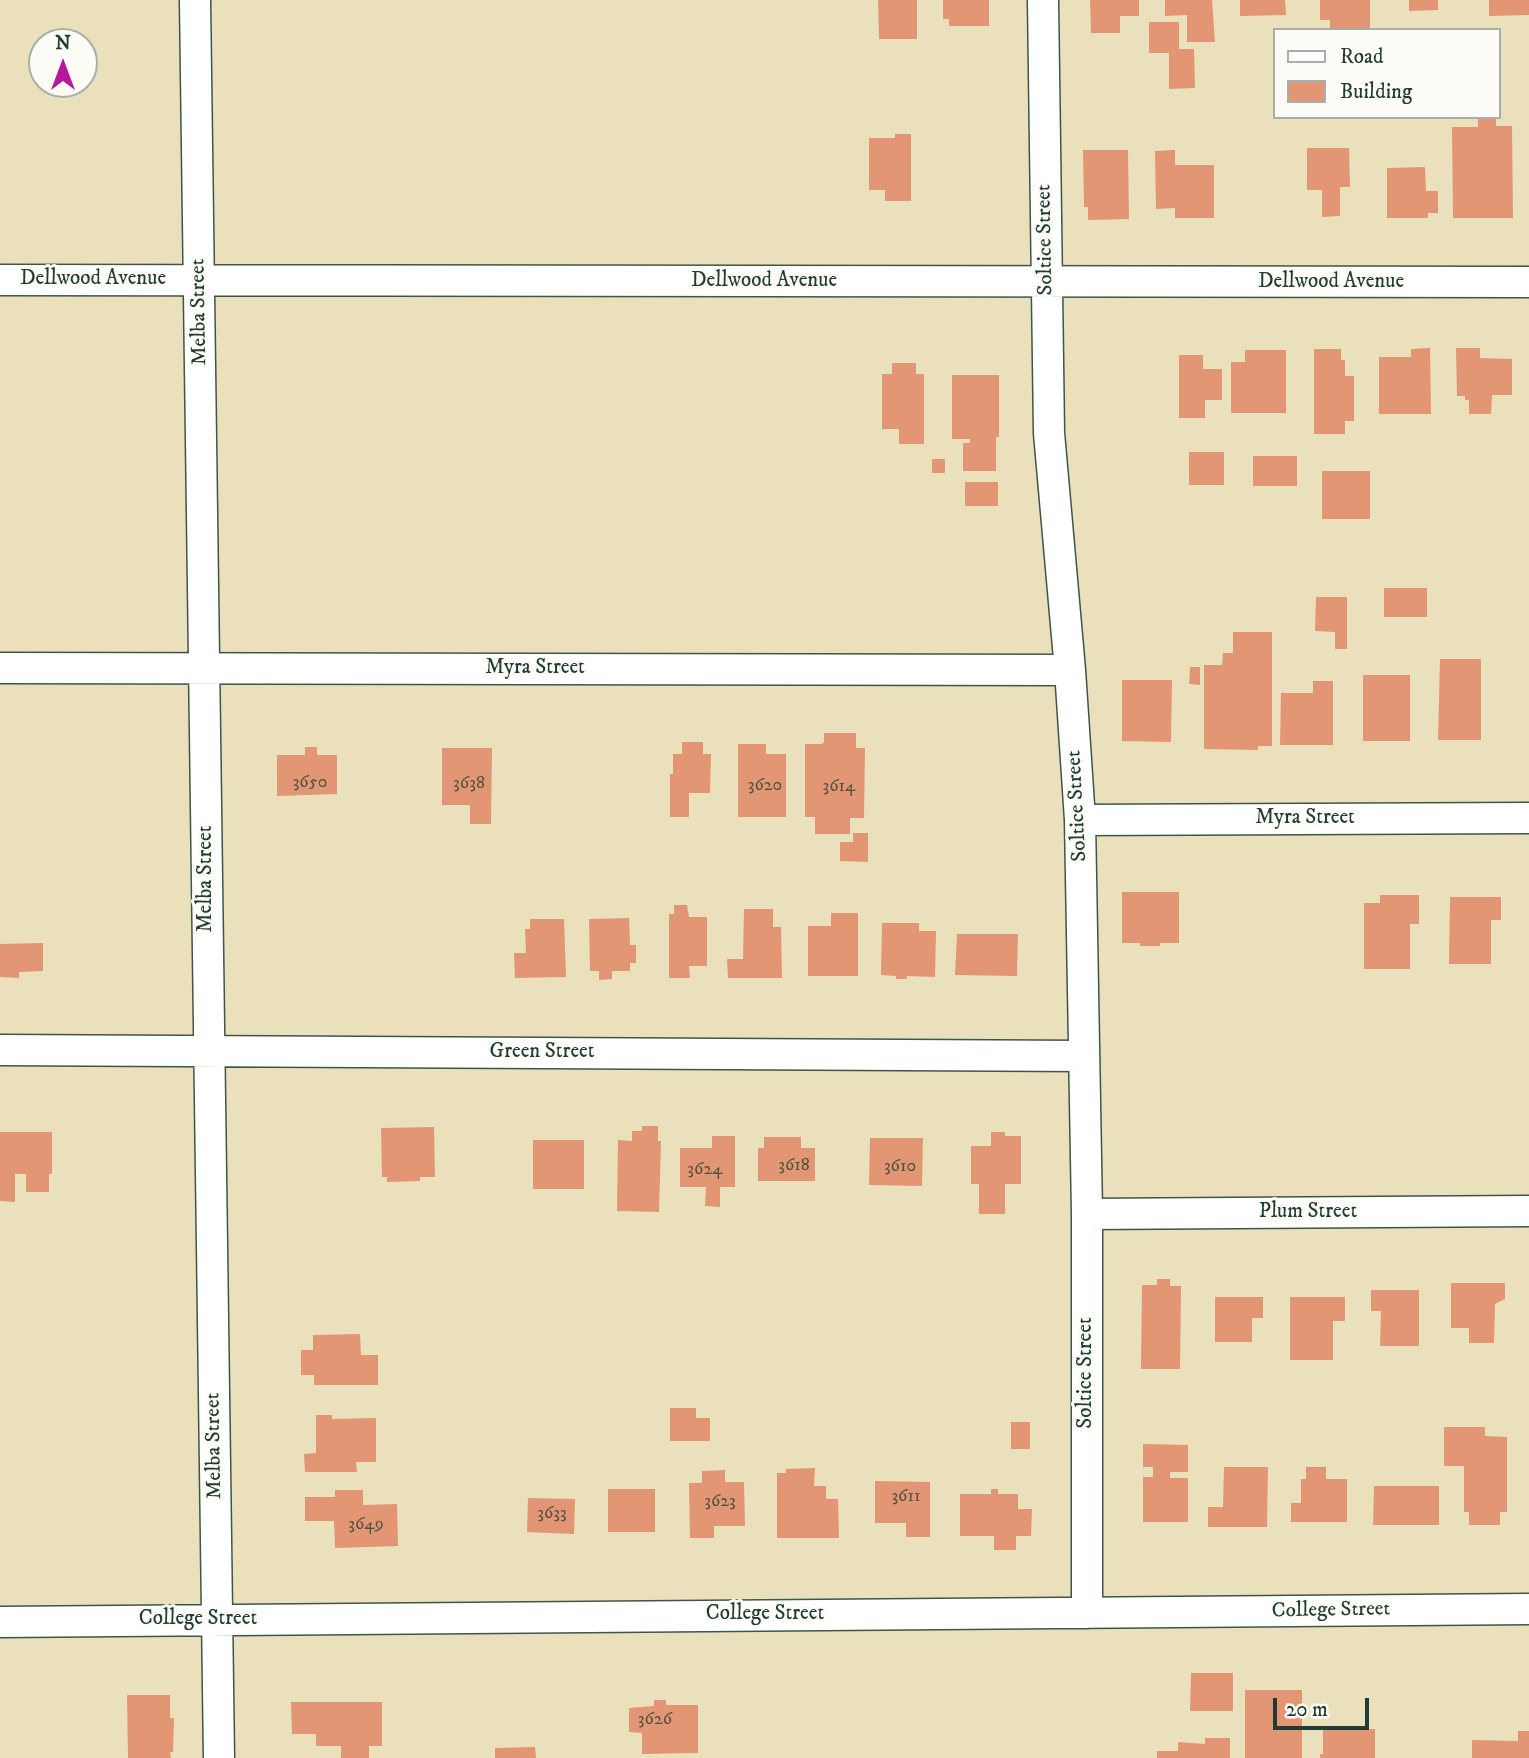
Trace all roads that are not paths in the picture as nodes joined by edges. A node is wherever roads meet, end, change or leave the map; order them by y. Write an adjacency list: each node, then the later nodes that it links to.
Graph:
1 (195, 0): 4 (street, Melba Street)
2 (1043, 0): 6 (street, Soltice Street)
3 (0, 280): 4 (street, Dellwood Avenue)
4 (200, 280): 6 (street, Dellwood Avenue); 8 (street, Melba Street)
5 (1529, 282): 6 (street, Dellwood Avenue)
6 (1046, 283): 9 (street, Soltice Street)
7 (0, 668): 8 (street, Myra Street)
8 (205, 668): 9 (street, Myra Street); 13 (street, Melba Street)
9 (1070, 670): 11 (street, Soltice Street)
10 (1529, 818): 11 (street, Myra Street)
11 (1080, 820): 14 (street, Soltice Street)
12 (0, 1050): 13 (street, Green Street)
13 (208, 1051): 14 (street, Green Street); 19 (street, Melba Street)
14 (1084, 1056): 16 (street, Soltice Street)
15 (1529, 1211): 16 (street, Plum Street)
16 (1087, 1214): 18 (street, Soltice Street)
17 (1529, 1609): 18 (street, College Street)
18 (1087, 1613): 19 (street, College Street)
19 (218, 1619): 20 (street, College Street); 21 (street, Melba Street)
20 (0, 1622)
21 (219, 1758)

